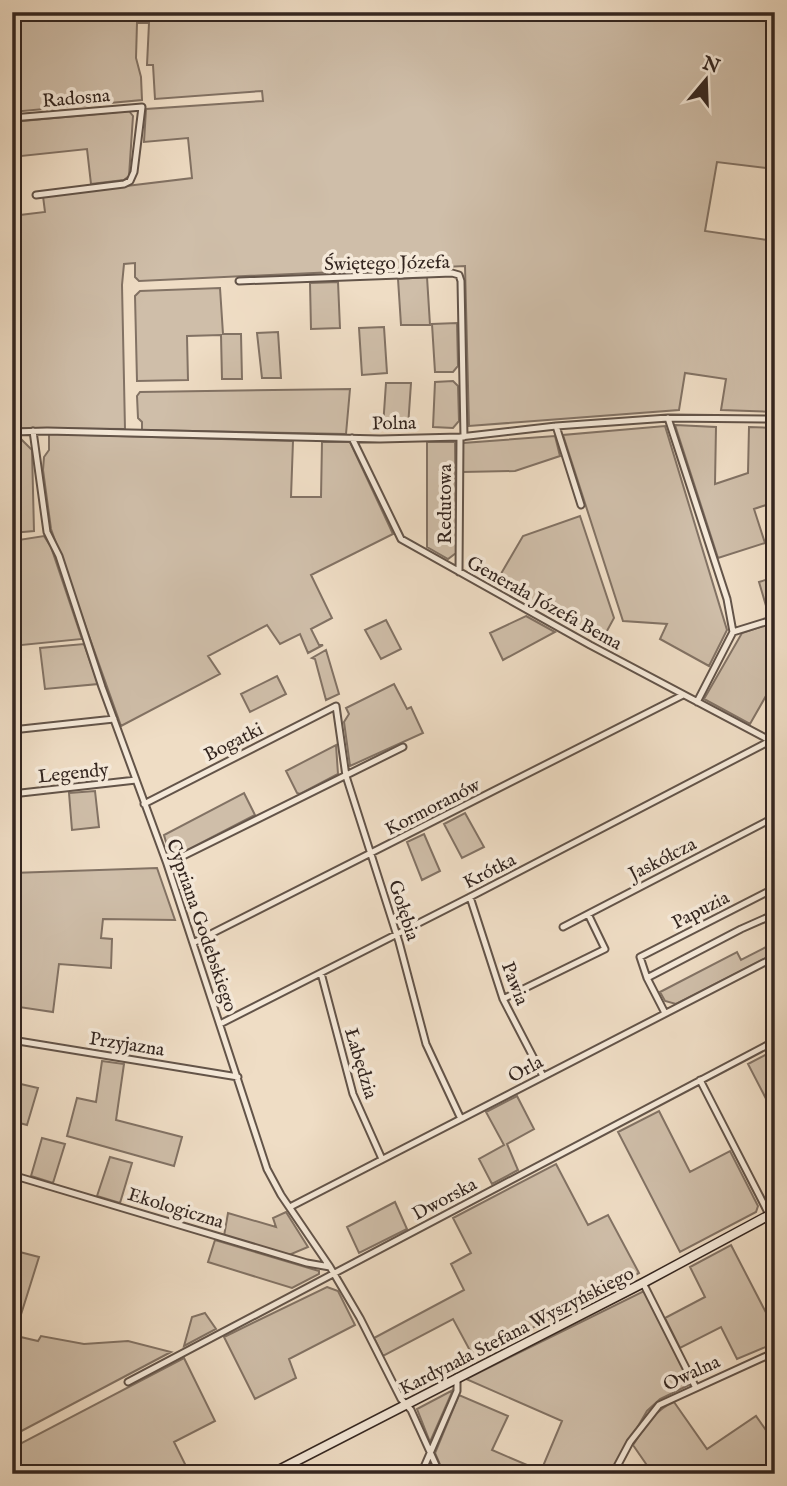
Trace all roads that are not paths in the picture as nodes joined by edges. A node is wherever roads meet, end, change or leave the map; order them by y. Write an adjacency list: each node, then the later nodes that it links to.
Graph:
1 (12, 118): 2 (street, Radosna)
2 (36, 195)
3 (239, 281): 9 (street, Świętego Józefa)
4 (668, 418): 5 (street, Polna); 6 (street, Polna); 14 (street)
5 (775, 419)
6 (556, 426): 9 (street, Polna); 11 (street)
7 (33, 431): 8 (street, Polna); 10 (street, Polna); 18 (street, Cypriana Godebskiego)
8 (12, 432)
9 (462, 437): 10 (street, Polna); 12 (street, Redutowa)
10 (352, 438): 12 (street, Generała Józefa Bema)
11 (581, 505)
12 (459, 572): 15 (street, Generała Józefa Bema)
13 (775, 619): 14 (street)
14 (733, 632): 16 (street)
15 (683, 695): 16 (street, Generała Józefa Bema); 27 (street, Kormoranów)
16 (697, 702): 20 (street, Generała Józefa Bema)
17 (336, 706): 22 (street, Gołębia); 25 (street, Bogatki)
18 (114, 719): 19 (street); 23 (street, Cypriana Godebskiego)
19 (12, 730)
20 (772, 742): 30 (street, Krótka)
21 (403, 747): 22 (street)
22 (346, 776): 27 (street, Gołębia); 28 (street)
23 (136, 780): 24 (street, Legendy); 25 (street, Cypriana Godebskiego)
24 (12, 794)
25 (144, 804): 28 (street, Cypriana Godebskiego)
26 (775, 817): 31 (street, Jaskółcza)
27 (370, 855): 34 (street, Gołębia); 35 (street, Kormoranów)
28 (167, 864): 35 (street, Cypriana Godebskiego)
29 (775, 888): 38 (street, Papuzia)
30 (470, 897): 34 (street, Krótka); 39 (street, Pawia)
31 (588, 914): 33 (street, Jaskółcza); 39 (street)
32 (775, 914): 38 (street)
33 (563, 927)
34 (396, 934): 37 (street, Krótka); 47 (street, Gołębia)
35 (193, 943): 41 (street, Cypriana Godebskiego)
36 (775, 957): 40 (street, Orla)
37 (321, 973): 41 (street, Krótka); 48 (street, Łabędzia)
38 (647, 978): 40 (street)
39 (503, 999): 44 (street, Pawia)
40 (666, 1013): 44 (street, Orla)
41 (220, 1024): 45 (street, Cypriana Godebskiego)
42 (12, 1040): 45 (street, Przyjazna)
43 (775, 1041): 46 (street, Dworska)
44 (543, 1076): 47 (street, Orla)
45 (237, 1077): 50 (street, Cypriana Godebskiego)
46 (700, 1080): 51 (street); 54 (street, Dworska)
47 (461, 1119): 48 (street, Orla)
48 (382, 1159): 50 (street, Orla)
49 (12, 1175): 53 (street, Ekologiczna)
50 (290, 1207): 53 (street, Cypriana Godebskiego)
51 (772, 1213): 52 (street); 55 (main road, Kardynała Stefana Wyszyńskiego)
52 (775, 1226)
53 (330, 1268): 54 (street, Cypriana Godebskiego)
54 (334, 1274): 58 (street, Dworska); 60 (street, Cypriana Godebskiego)
55 (643, 1283): 57 (main road, Kardynała Stefana Wyszyńskiego); 59 (street)
56 (775, 1352): 59 (street, Owalna)
57 (457, 1377): 60 (main road, Kardynała Stefana Wyszyńskiego); 61 (street)
58 (128, 1382)
59 (695, 1387): 65 (street, Owalna)
60 (405, 1404): 61 (street, Cypriana Godebskiego); 62 (main road, Kardynała Stefana Wyszyńskiego)
61 (431, 1452): 63 (street); 64 (street, Cypriana Godebskiego)
62 (271, 1474)
63 (421, 1474)
64 (440, 1474)
65 (613, 1474)

